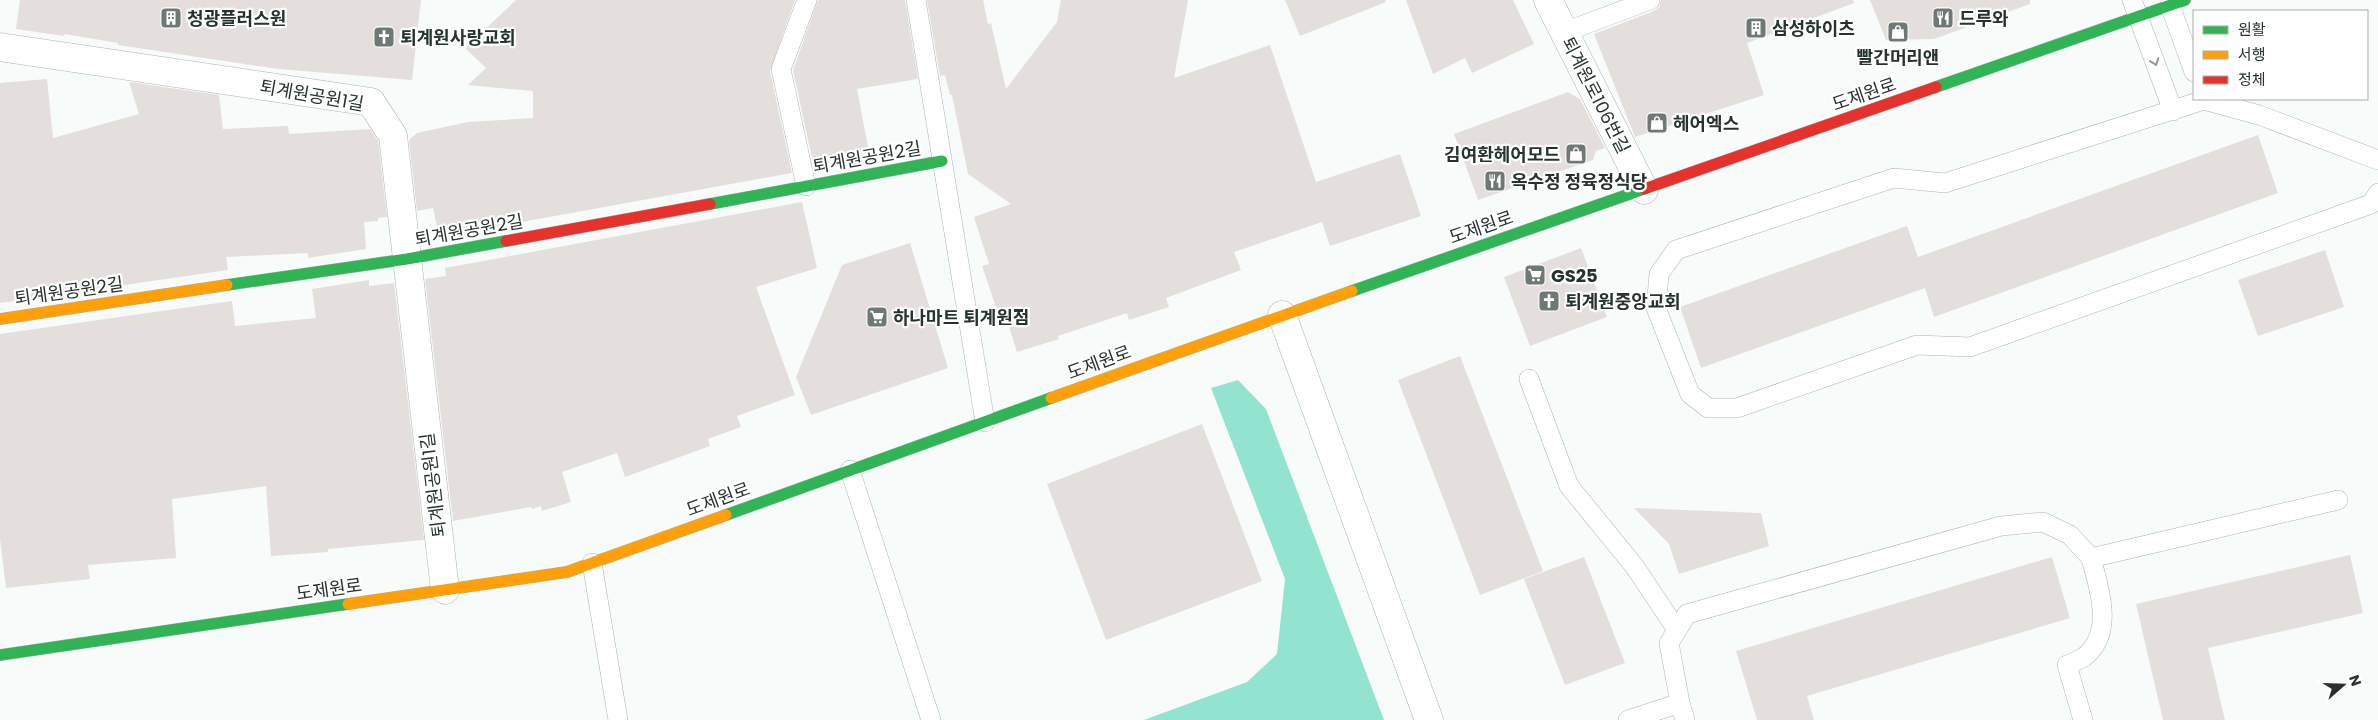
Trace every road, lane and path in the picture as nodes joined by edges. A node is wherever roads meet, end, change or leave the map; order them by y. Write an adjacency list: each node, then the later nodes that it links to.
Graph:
1 (807, 0): 14 (lane)
2 (916, 0): 13 (lane)
3 (1548, 0): 7 (street, 퇴계원로106번길)
4 (1650, 0): 7 (lane)
5 (2178, 3): 6 (street, 도제원로); 9 (lane)
6 (2135, 8): 11 (lane, one-way to 11); 15 (street, 도제원로)
7 (1565, 32): 15 (street, 퇴계원로106번길)
8 (0, 47): 17 (street, 퇴계원공원1길)
9 (2193, 68)
10 (2204, 100): 11 (lane); 12 (lane)
11 (2173, 111): 16 (lane)
12 (2378, 160)
13 (942, 161): 14 (street, 퇴계원공원2길); 21 (lane)
14 (806, 186): 17 (street, 퇴계원공원2길)
15 (1644, 190): 18 (street, 도제원로)
16 (2378, 193)
17 (408, 259): 19 (street, 퇴계원공원2길); 26 (street, 퇴계원공원1길)
18 (1282, 315): 21 (street, 도제원로); 32 (street)
19 (0, 319)
20 (1530, 379): 27 (lane)
21 (985, 422): 22 (street, 도제원로)
22 (850, 470): 25 (street, 도제원로); 31 (lane)
23 (2338, 500): 24 (lane)
24 (2091, 558): 27 (lane); 34 (lane)
25 (592, 563): 26 (street, 도제원로); 30 (lane)
26 (446, 590): 28 (street, 도제원로)
27 (1678, 630): 29 (lane)
28 (0, 655)
29 (1682, 711): 33 (lane)
30 (618, 720)
31 (931, 720)
32 (1429, 720)
33 (1628, 720)
34 (2082, 720)

